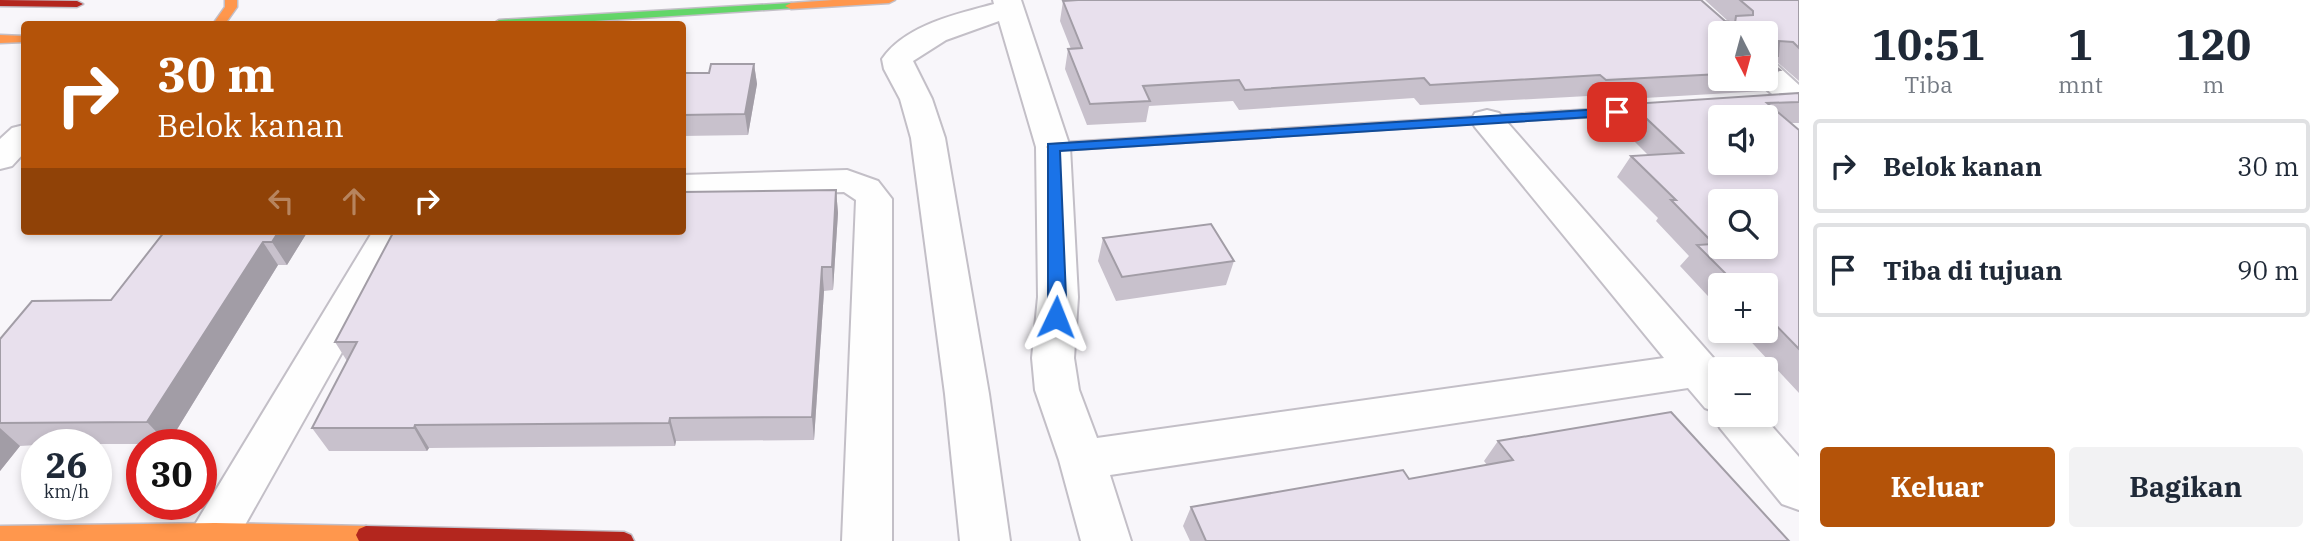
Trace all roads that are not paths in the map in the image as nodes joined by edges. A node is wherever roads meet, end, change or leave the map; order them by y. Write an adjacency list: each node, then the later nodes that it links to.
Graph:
1 (230, 0): 7 (street)
2 (889, 0): 8 (street)
3 (82, 2): 4 (street); 6 (street)
4 (0, 3)
5 (1008, 4): 16 (street); 29 (street)
6 (52, 20)
7 (221, 21)
8 (548, 21)
9 (0, 38): 10 (street)
10 (21, 39)
11 (1778, 86): 12 (street)
12 (1790, 101)
13 (1690, 107): 14 (street)
14 (1487, 120): 16 (street); 20 (street)
15 (21, 138): 17 (street)
16 (1053, 147): 23 (street)
17 (0, 158)
18 (686, 186): 28 (street)
19 (390, 235): 26 (street)
20 (1708, 382)
21 (1708, 383): 23 (street)
22 (1746, 427): 24 (street)
23 (1082, 460): 30 (street)
24 (1799, 490)
25 (0, 536): 26 (street)
26 (212, 537): 27 (street)
27 (624, 541)
28 (867, 541)
29 (985, 541)
30 (1106, 541)

